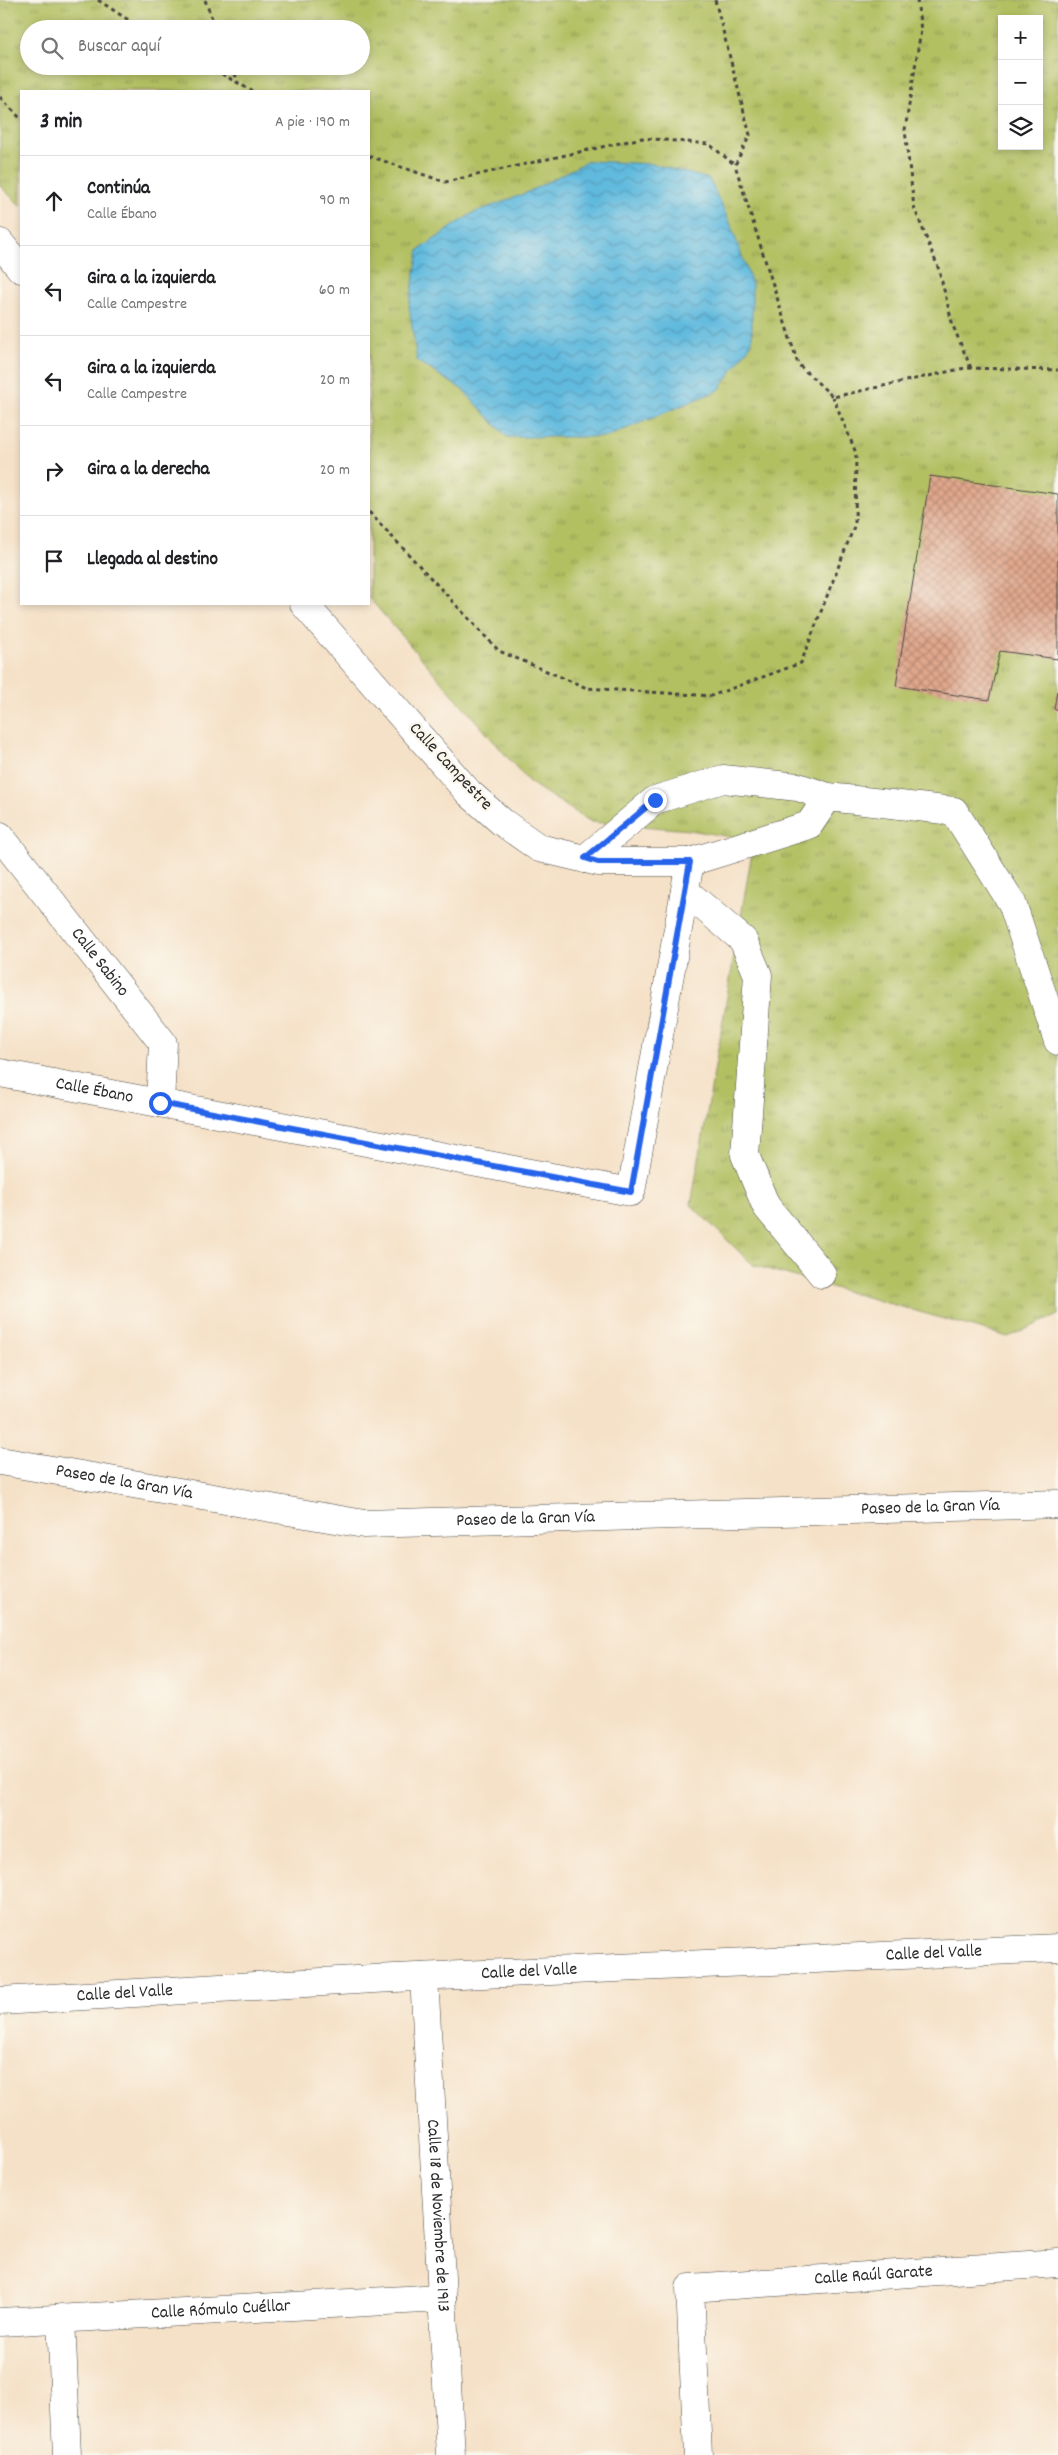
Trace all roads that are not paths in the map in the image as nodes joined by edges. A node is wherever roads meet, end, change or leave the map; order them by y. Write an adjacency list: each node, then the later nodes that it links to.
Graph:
1 (0, 243): 2 (street)
2 (20, 268)
3 (305, 605): 6 (street, Calle Campestre)
4 (828, 798): 6 (street); 7 (street, Calle Campestre); 9 (street)
5 (0, 836): 11 (street, Calle Sabino)
6 (585, 858): 7 (street, Calle Campestre)
7 (690, 862): 8 (street)
8 (685, 890): 11 (street, Calle Ébano); 12 (street)
9 (1058, 1041)
10 (0, 1074): 11 (street, Calle Ébano)
11 (160, 1103)
12 (822, 1274)
13 (0, 1461): 14 (street, Paseo de la Gran Vía)
14 (1058, 1504)
15 (1058, 1948): 16 (street, Calle del Valle)
16 (424, 1977): 17 (street, Calle del Valle); 19 (street, Calle 18 de Noviembre de 1913)
17 (0, 2001)
18 (1058, 2263): 24 (street, Calle Raúl Garate)
19 (442, 2298): 20 (street, Calle Rómulo Cuéllar); 23 (street, Calle 18 de Noviembre de 1913)
20 (61, 2318): 21 (street, Calle Rómulo Cuéllar); 22 (street)
21 (0, 2322)
22 (67, 2455)
23 (451, 2455)
24 (698, 2455)

